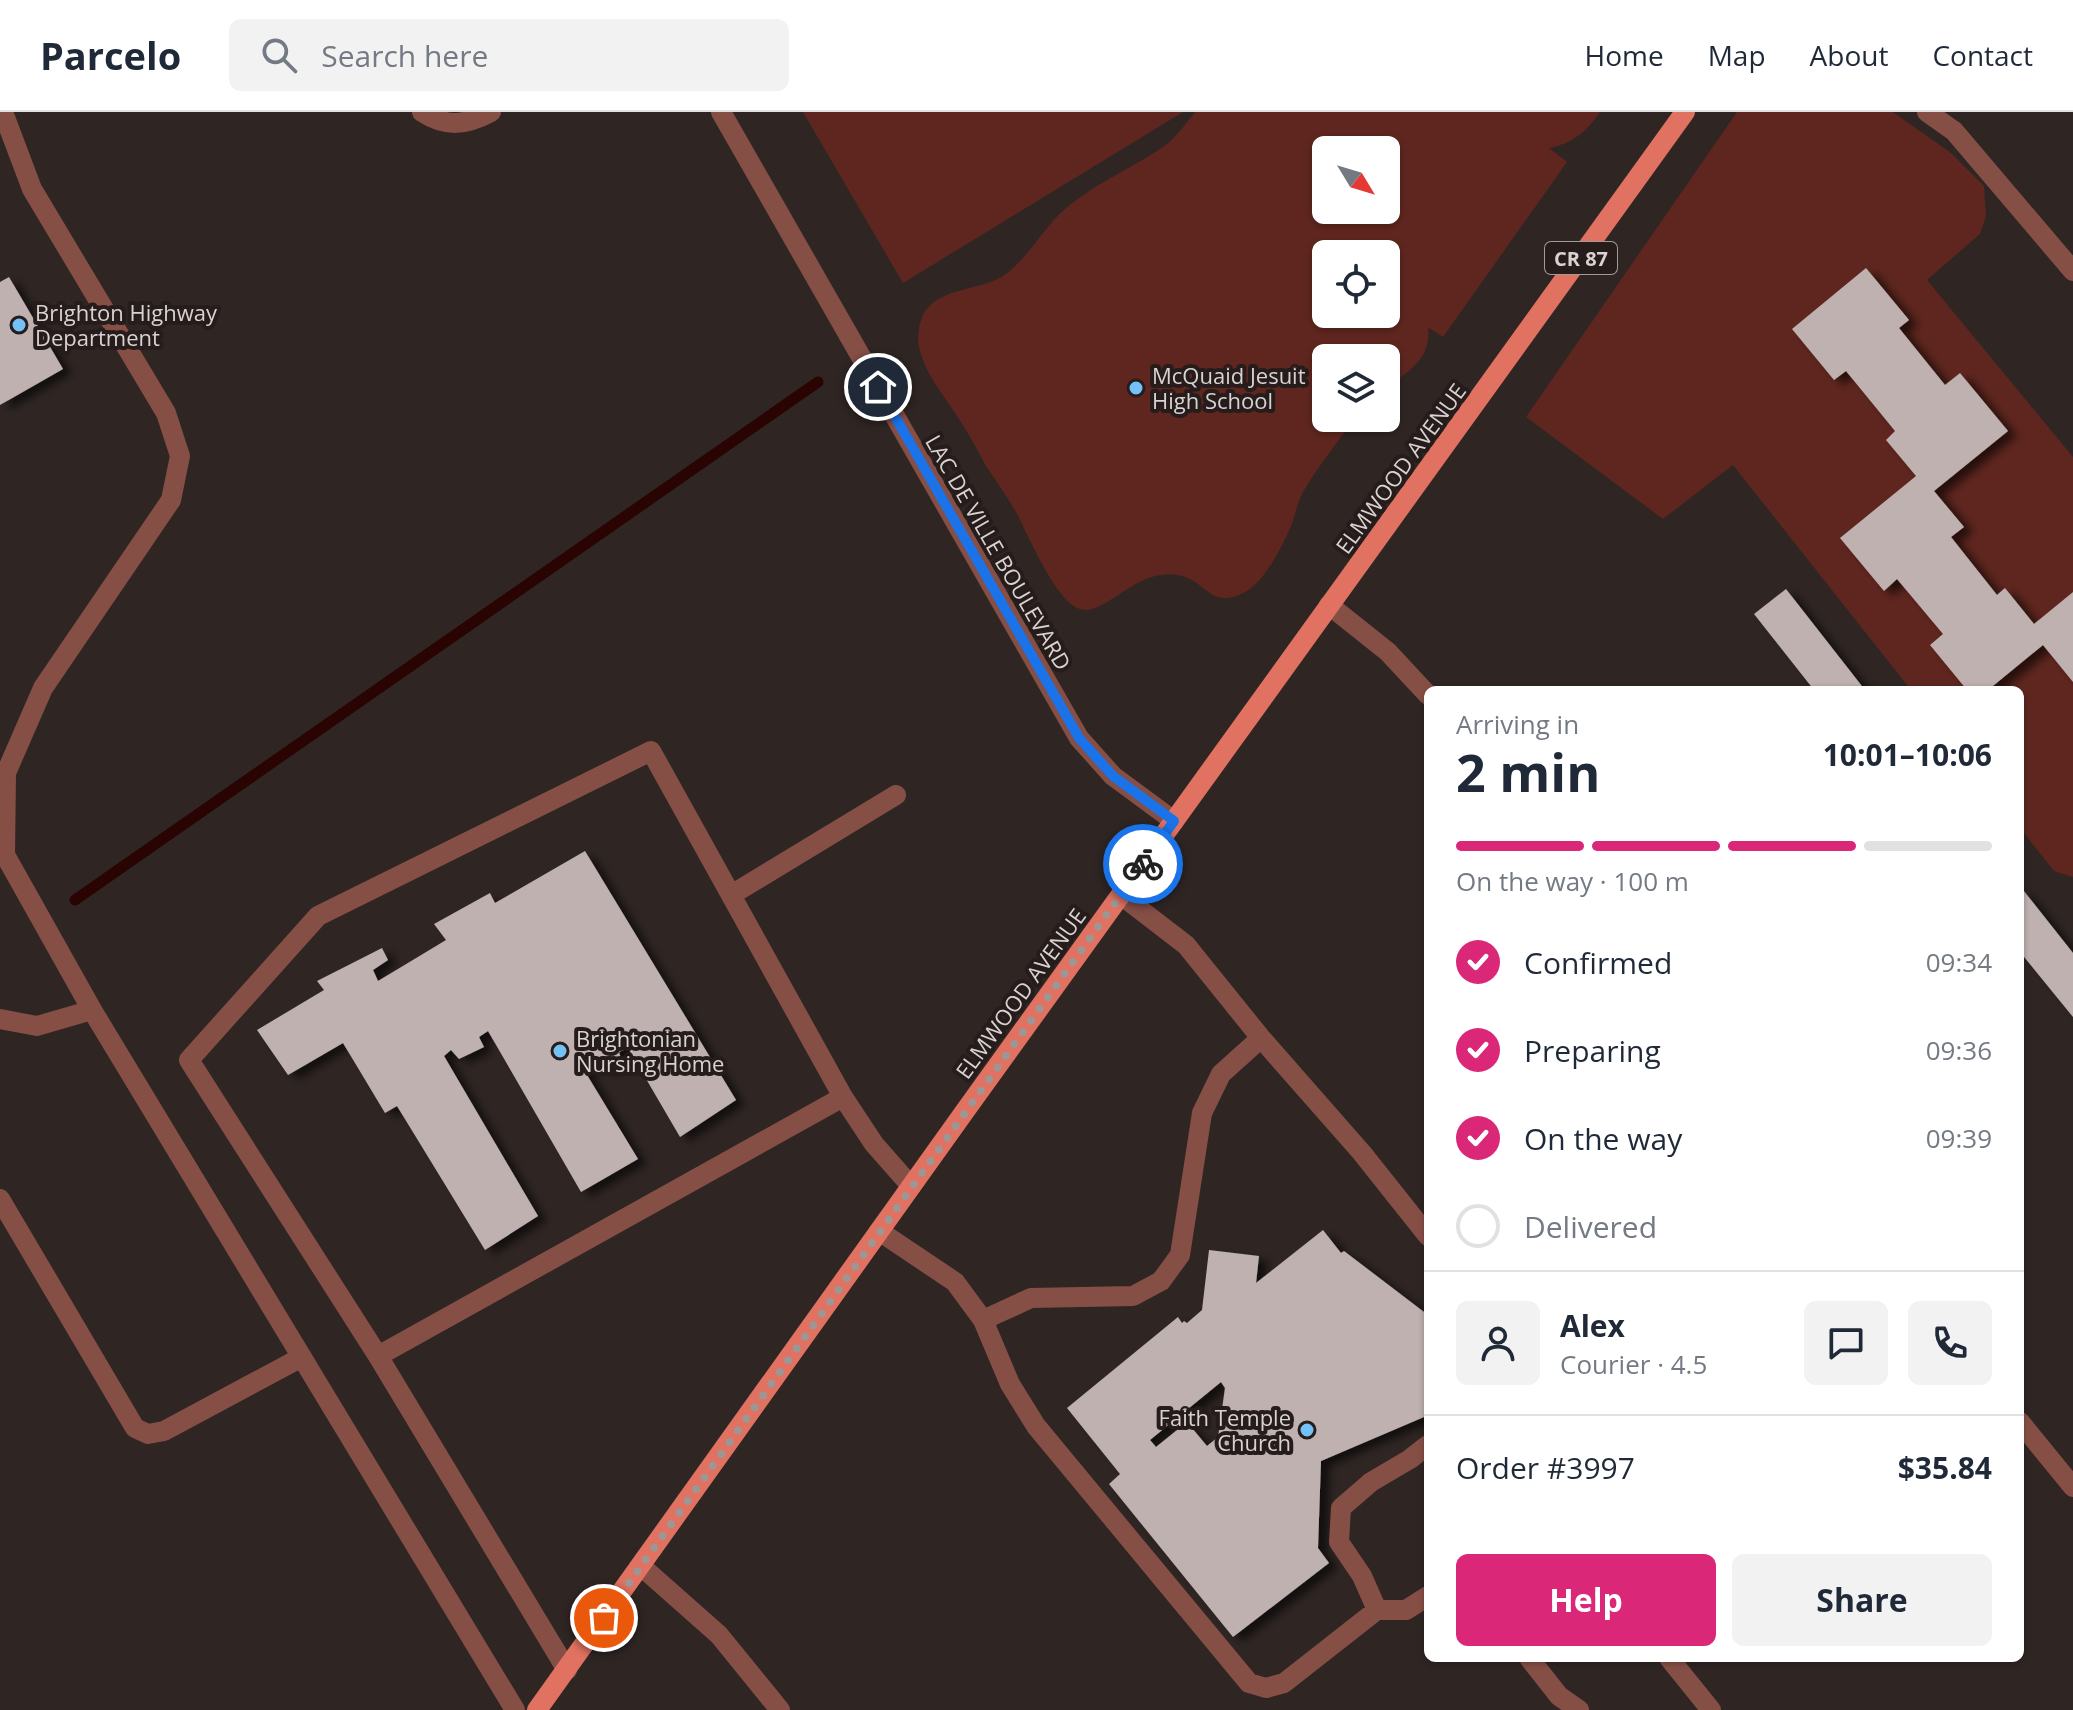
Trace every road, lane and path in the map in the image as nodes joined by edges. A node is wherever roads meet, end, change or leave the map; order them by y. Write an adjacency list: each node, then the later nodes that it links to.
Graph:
1 (3, 112): 14 (street)
2 (422, 112): 3 (street)
3 (491, 112)
4 (721, 112): 11 (street, LAC DE VILLE BOULEVARD)
5 (1685, 112): 8 (main road, ELMWOOD AVENUE / CR 87)
6 (1927, 112): 7 (street)
7 (2073, 271)
8 (1329, 605): 9 (street); 11 (main road, ELMWOOD AVENUE / CR 87)
9 (1424, 691)
10 (896, 795): 12 (street)
11 (1174, 821): 13 (main road, ELMWOOD AVENUE / CR 87)
12 (731, 895): 17 (street); 23 (street)
13 (1121, 895): 16 (street); 18 (main road, ELMWOOD AVENUE / CR 87)
14 (92, 1010): 15 (street); 24 (street)
15 (0, 1019)
16 (1261, 1038): 21 (street); 22 (street)
17 (843, 1097): 18 (street); 23 (street)
18 (911, 1186): 20 (main road, ELMWOOD AVENUE / CR 87)
19 (0, 1199): 24 (street)
20 (879, 1231): 22 (street); 28 (main road, ELMWOOD AVENUE / CR 87)
21 (1424, 1231)
22 (983, 1320): 30 (street)
23 (378, 1356): 33 (street)
24 (302, 1357): 34 (street)
25 (2024, 1427): 27 (street)
26 (1424, 1448): 30 (street)
27 (2073, 1487)
28 (641, 1566): 33 (main road, ELMWOOD AVENUE / CR 87); 36 (street)
29 (1424, 1599): 30 (street)
30 (1377, 1610)
31 (1532, 1662): 37 (street)
32 (1672, 1662): 38 (street)
33 (567, 1670): 35 (main road, ELMWOOD AVENUE / CR 87)
34 (515, 1710)
35 (537, 1710)
36 (780, 1710)
37 (1579, 1710)
38 (1711, 1710)

